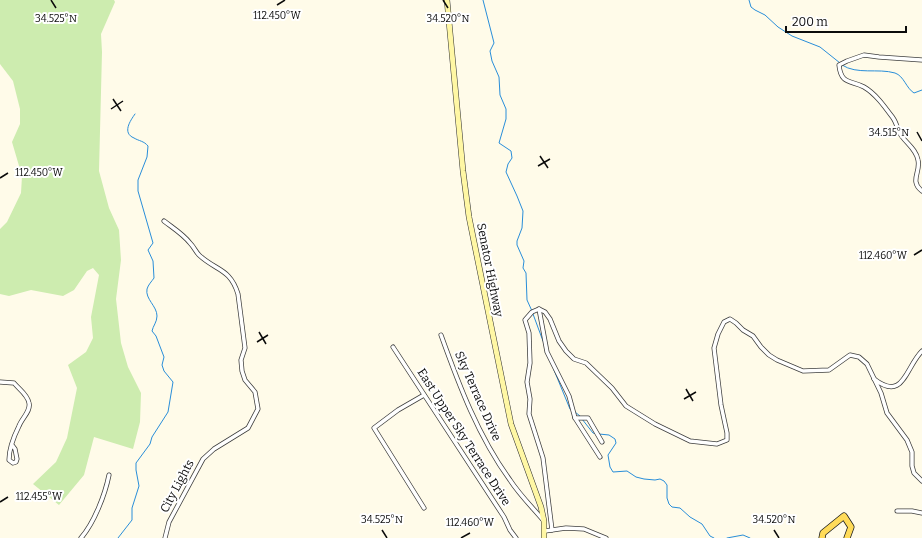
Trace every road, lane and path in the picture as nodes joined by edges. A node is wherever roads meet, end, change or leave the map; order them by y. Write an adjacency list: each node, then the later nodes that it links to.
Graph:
1 (448, 0): 21 (street, Senator Highway)
2 (922, 60): 3 (street)
3 (922, 191)
4 (164, 221): 25 (street, City Lights)
5 (539, 309): 9 (street); 12 (street); 22 (street)
6 (441, 335): 21 (street, Sky Terrace Drive)
7 (393, 347): 11 (street, East Upper Sky Terrace Drive)
8 (922, 351): 9 (street)
9 (874, 378): 17 (street)
10 (0, 382): 14 (street)
11 (424, 395): 18 (street); 26 (street, East Upper Sky Terrace Drive)
12 (575, 418): 13 (street); 15 (street)
13 (602, 442)
14 (12, 445)
15 (600, 457)
16 (109, 475): 24 (street)
17 (922, 481)
18 (424, 508)
19 (897, 512): 20 (street)
20 (922, 513)
21 (544, 521): 23 (street, Senator Highway)
22 (552, 530): 23 (street); 28 (street)
23 (545, 531): 27 (street, Senator Highway)
24 (81, 538)
25 (165, 538)
26 (516, 538)
27 (544, 538)
28 (606, 538)
29 (822, 538): 30 (main road)
30 (847, 538)

